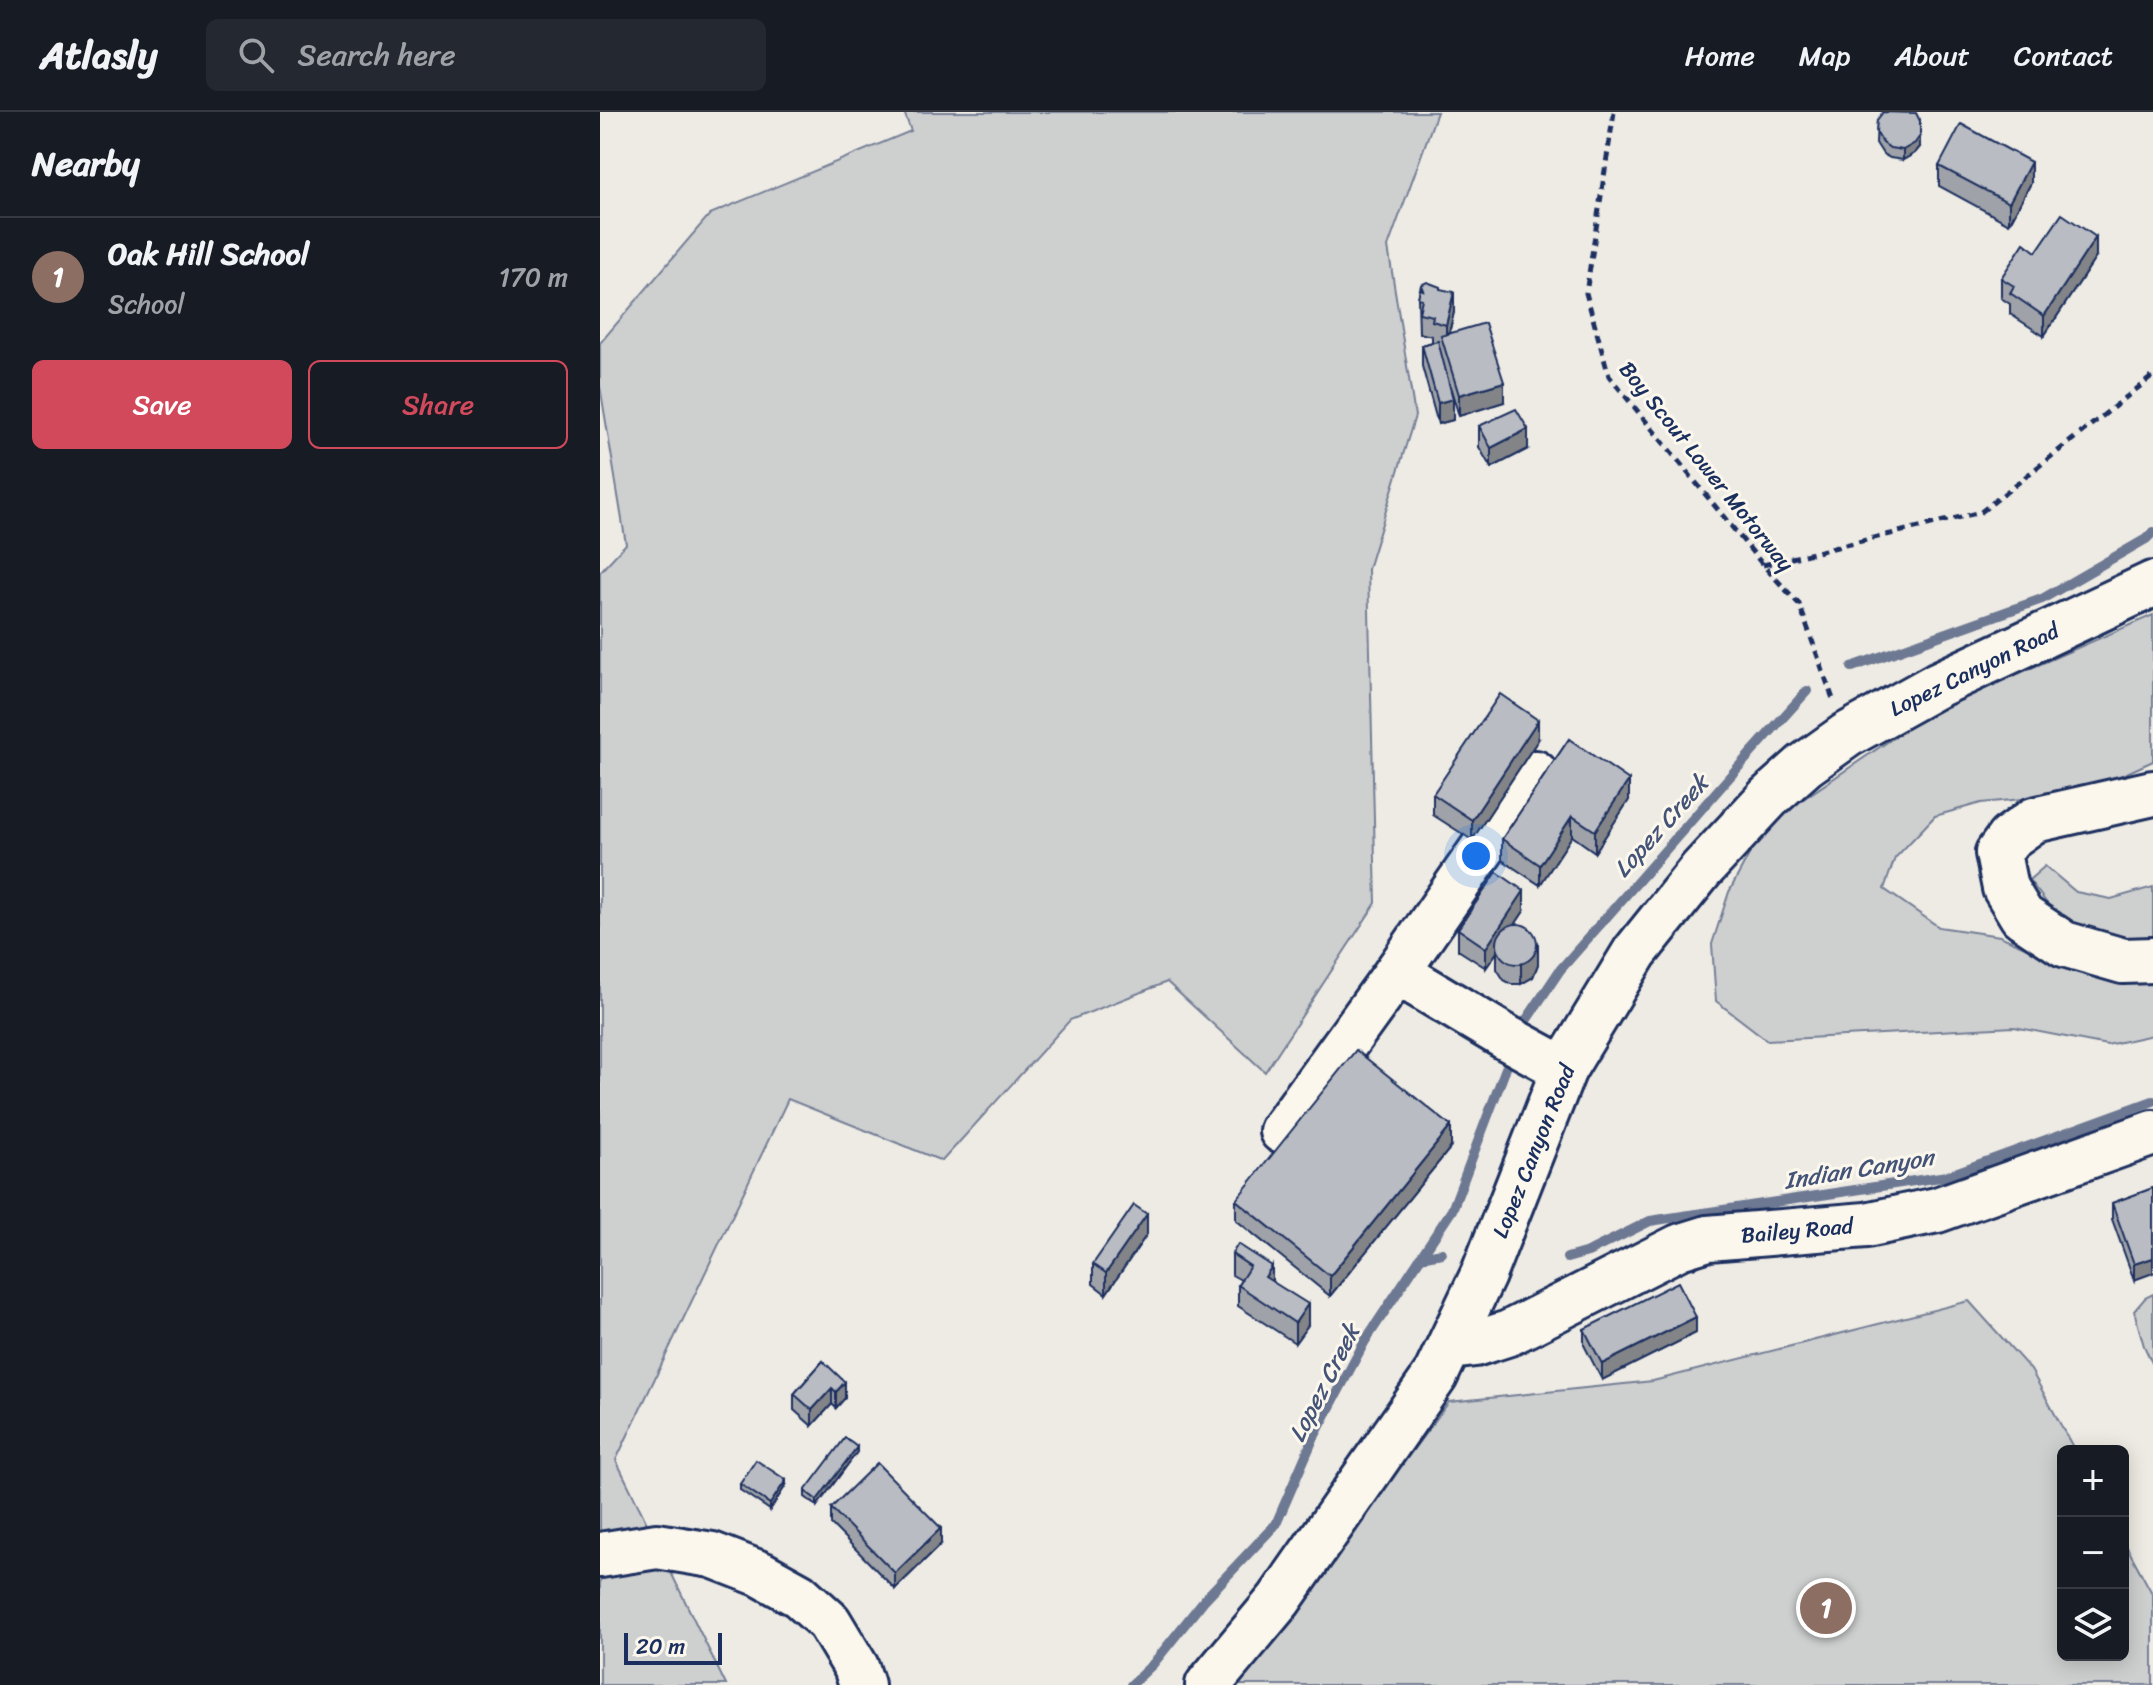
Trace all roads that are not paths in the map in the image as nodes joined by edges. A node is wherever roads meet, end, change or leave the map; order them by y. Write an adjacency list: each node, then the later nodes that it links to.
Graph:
1 (2153, 584): 6 (street, Lopez Canyon Road)
2 (1535, 773): 5 (street)
3 (2153, 793): 4 (street)
4 (2153, 960)
5 (1397, 972): 6 (street); 7 (street)
6 (1564, 1069): 9 (street, Lopez Canyon Road)
7 (1282, 1131)
8 (2153, 1133): 9 (street, Bailey Road)
9 (1450, 1347): 12 (street, Lopez Canyon Road)
10 (600, 1555): 11 (street)
11 (862, 1685)
12 (1208, 1685)

